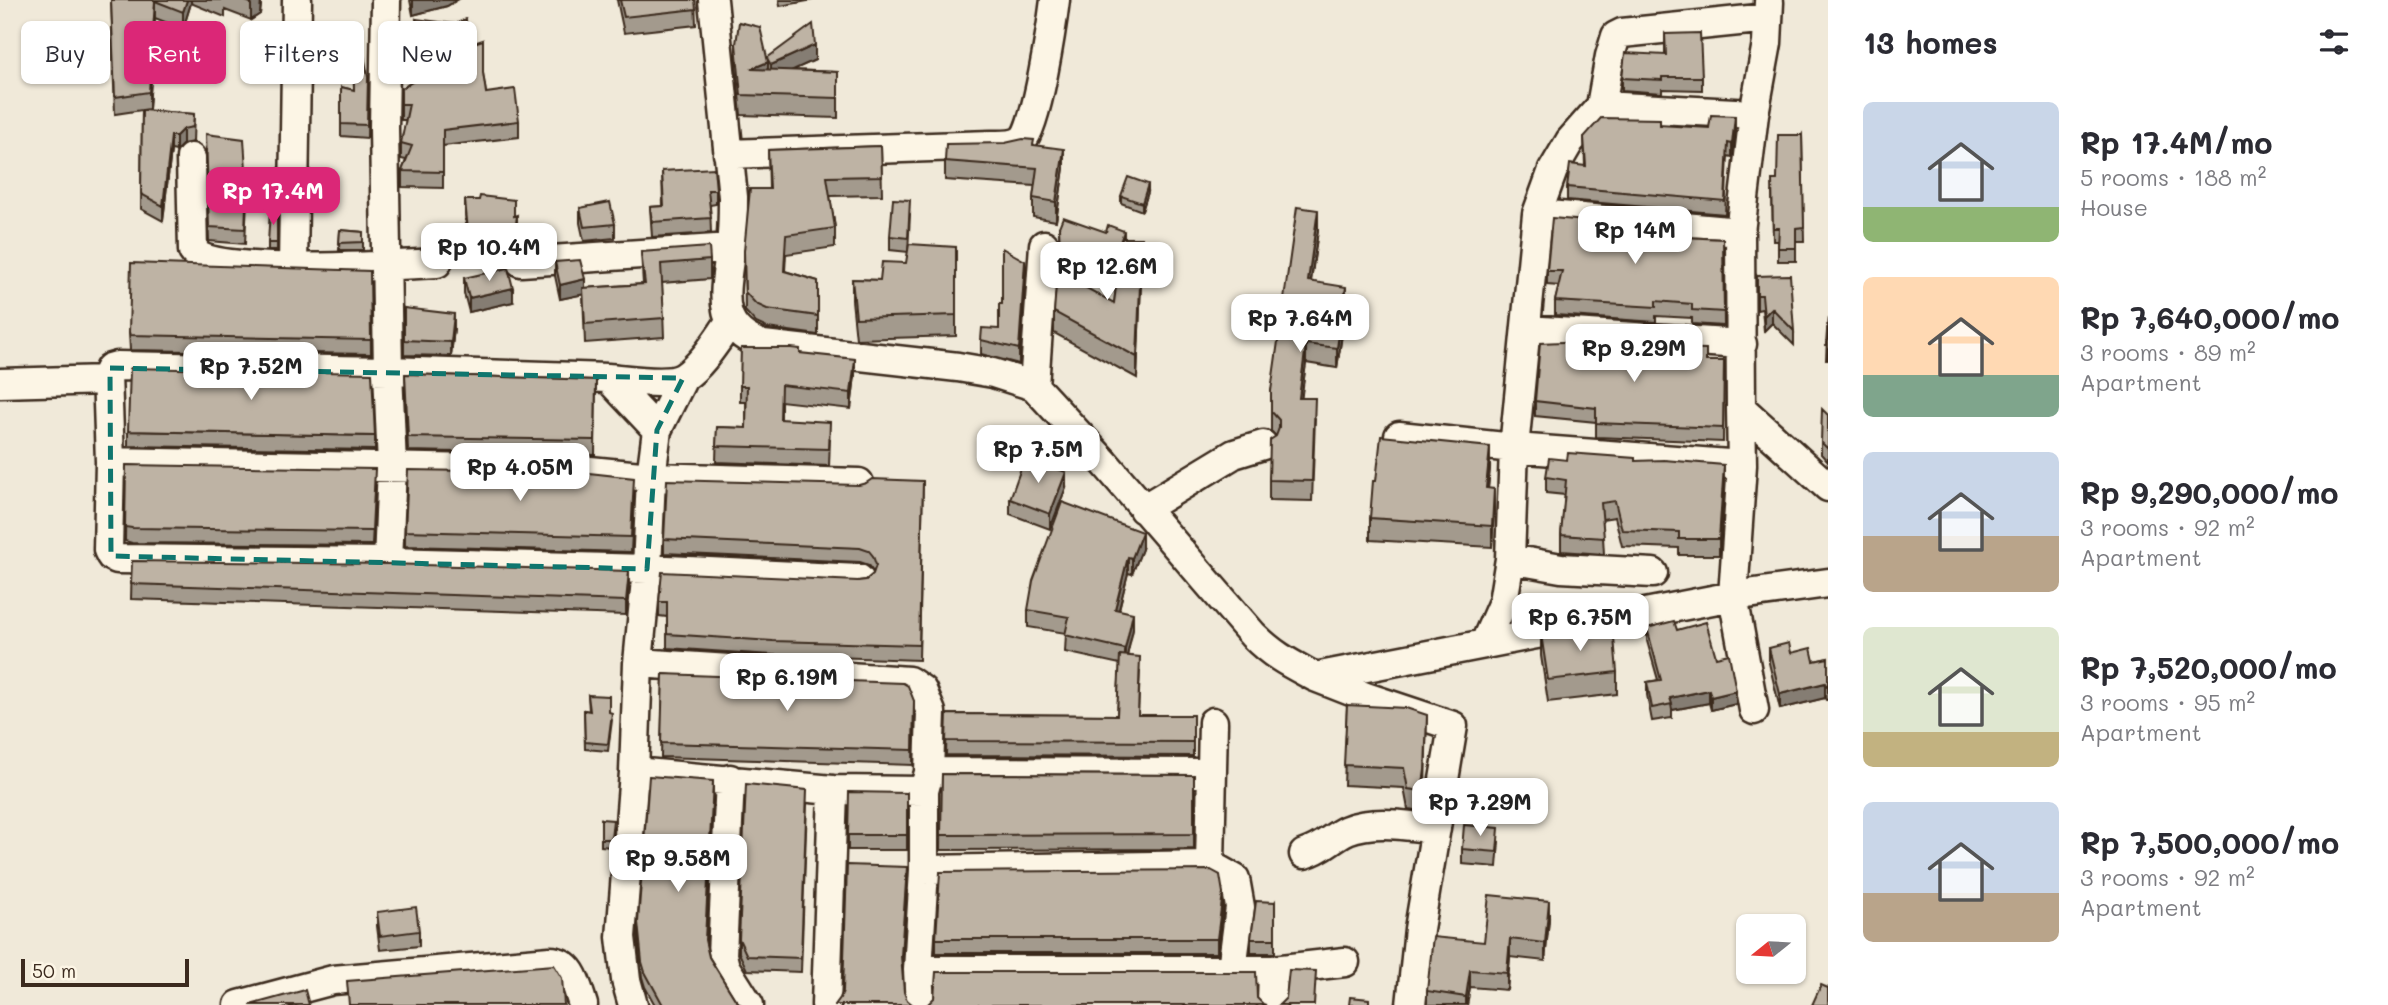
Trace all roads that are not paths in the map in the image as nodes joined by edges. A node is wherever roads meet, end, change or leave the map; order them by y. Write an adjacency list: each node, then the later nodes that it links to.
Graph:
1 (297, 0): 17 (street)
2 (386, 0): 16 (street)
3 (713, 0): 8 (street)
4 (1055, 0): 8 (street)
5 (1769, 9): 6 (street); 7 (street)
6 (1601, 106): 7 (street); 10 (street)
7 (1754, 114): 11 (street)
8 (728, 154): 13 (street)
9 (191, 158): 17 (street)
10 (1537, 214): 11 (street); 19 (street)
11 (1740, 232): 20 (street)
12 (1044, 245): 26 (street)
13 (731, 248): 14 (street); 18 (street)
14 (521, 262)
15 (437, 263): 16 (street)
16 (386, 265): 17 (street); 21 (street)
17 (293, 267)
18 (730, 322): 23 (street); 26 (street)
19 (1527, 330): 20 (street); 31 (street)
20 (1742, 344): 27 (street)
21 (388, 371): 22 (street); 24 (street); 34 (street)
22 (608, 378): 23 (street); 28 (street)
23 (683, 378): 28 (street)
24 (107, 380): 25 (street); 32 (street)
25 (0, 383)
26 (1034, 386): 38 (street)
27 (1741, 408): 33 (street); 37 (street)
28 (657, 430): 35 (street)
29 (1399, 436): 31 (street)
30 (1263, 445): 38 (street)
31 (1514, 448): 33 (street); 39 (street)
32 (110, 462): 34 (street); 40 (street)
33 (1742, 465): 45 (street)
34 (392, 466): 35 (street); 40 (street)
35 (651, 477): 36 (street); 41 (street)
36 (859, 483)
37 (1828, 487)
38 (1143, 509): 48 (street)
39 (1510, 559): 42 (street); 46 (street)
40 (388, 562): 41 (street)
41 (647, 569): 43 (street); 47 (street)
42 (1653, 573)
43 (859, 579)
44 (1828, 583): 45 (street)
45 (1733, 596): 46 (street); 49 (street)
46 (1485, 643): 48 (street)
47 (638, 663): 51 (street); 54 (street)
48 (1315, 677): 56 (street)
49 (1754, 710)
50 (1213, 722): 52 (street)
51 (634, 772): 53 (street); 67 (street)
52 (1211, 774): 54 (street); 58 (street)
53 (730, 779): 55 (street); 68 (street)
54 (926, 782): 55 (street); 59 (street)
55 (833, 790): 69 (street)
56 (1436, 829): 57 (street); 72 (street)
57 (1304, 854)
58 (1210, 865): 59 (street); 62 (street)
59 (923, 870): 61 (street)
60 (1345, 961): 63 (street)
61 (918, 970): 62 (street); 70 (street)
62 (1232, 970): 63 (street)
63 (1273, 970): 71 (street)
64 (334, 993): 65 (street); 66 (street)
65 (239, 1005)
66 (583, 1005)
67 (634, 1005)
68 (749, 1005)
69 (826, 1005)
70 (920, 1005)
71 (1272, 1005)
72 (1411, 1005)

